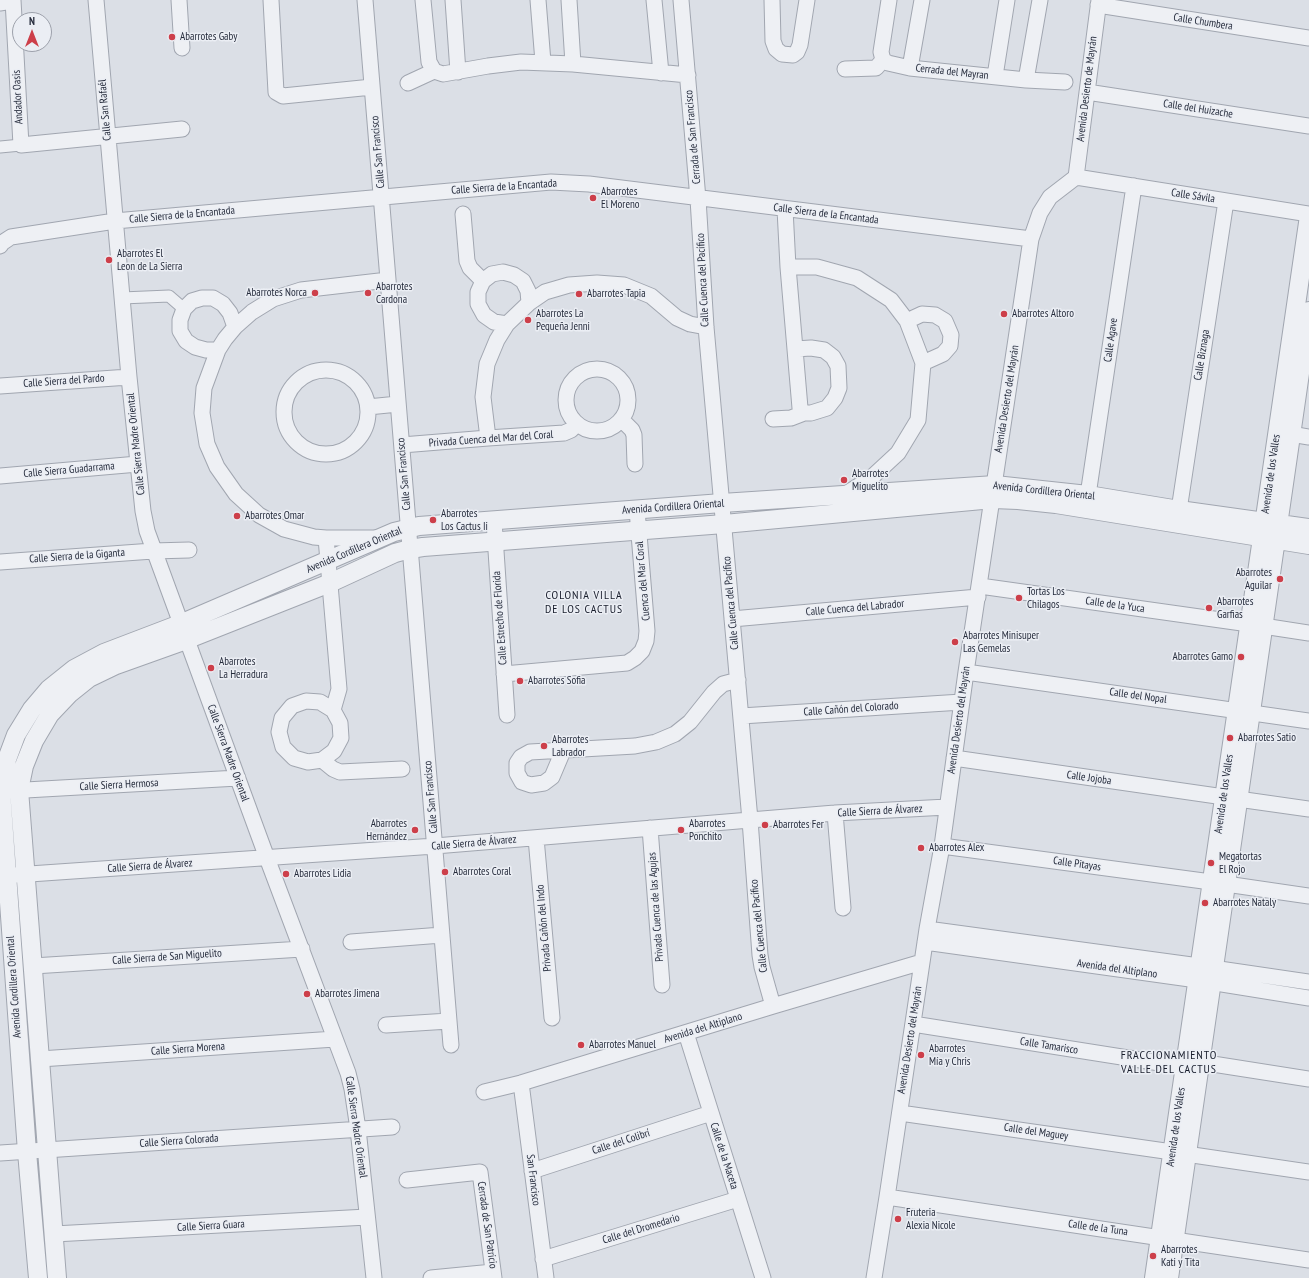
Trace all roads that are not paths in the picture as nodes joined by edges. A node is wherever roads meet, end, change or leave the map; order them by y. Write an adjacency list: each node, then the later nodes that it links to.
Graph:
1 (96, 0): 38 (street, Calle San Rafaél)
2 (179, 0): 20 (street)
3 (271, 0): 34 (street)
4 (365, 0): 34 (street, Calle San Francisco)
5 (423, 0): 26 (street)
6 (453, 0): 27 (street)
7 (538, 0): 22 (street)
8 (569, 0): 23 (street)
9 (654, 0): 28 (street)
10 (681, 0): 29 (street, Cerrada de San Francisco)
11 (772, 0): 12 (street)
12 (807, 0)
13 (889, 0): 21 (street)
14 (922, 0): 24 (street, Cerrada del Mayran)
15 (1007, 0): 30 (street, Cerrada del Mayran)
16 (1040, 0): 31 (street)
17 (9, 3): 39 (street, Andador Oasis)
18 (1098, 3): 19 (street, Calle Chumbera); 35 (street, Avenida Desierto de Mayrán)
19 (1309, 38)
20 (182, 48)
21 (883, 60): 24 (street, Cerrada del Mayran); 25 (street)
22 (543, 62): 23 (street, Cerrada de San Francisco); 27 (street, Cerrada de San Francisco)
23 (573, 64): 28 (street, Cerrada de San Francisco)
24 (910, 68): 30 (street, Cerrada del Mayran)
25 (845, 69)
26 (434, 71): 27 (street, Cerrada de San Francisco); 33 (street)
27 (458, 72)
28 (661, 73): 29 (street, Cerrada de San Francisco)
29 (688, 75): 44 (street, Cerrada de San Francisco)
30 (995, 76): 31 (street, Cerrada del Mayran)
31 (1026, 80): 32 (street, Cerrada del Mayran)
32 (1065, 82)
33 (408, 83)
34 (372, 87): 43 (street, Calle San Francisco)
35 (1087, 92): 36 (street, Calle del Huizache); 41 (street, Avenida Desierto de Mayrán)
36 (1309, 126)
37 (182, 129): 38 (street)
38 (108, 136): 39 (street); 49 (street, Calle San Rafaél)
39 (21, 145): 40 (street)
40 (0, 147)
41 (1076, 177): 42 (street, Calle Sávila); 50 (street, Avenida Desierto del Mayrán)
42 (1134, 186): 45 (street, Calle Sávila); 84 (street, Calle Agave)
43 (382, 197): 44 (street, Calle Sierra de la Encantada); 49 (street, Calle Sierra de la Encantada); 53 (street, Calle San Francisco)
44 (698, 199): 46 (street, Calle Sierra de la Encantada); 62 (street, Calle Cuenca del Pacífico)
45 (1226, 201): 48 (street, Calle Sávila); 87 (street, Calle Biznaga)
46 (785, 209): 50 (street, Calle Sierra de la Encantada); 52 (street)
47 (463, 214): 54 (street)
48 (1309, 215): 93 (street, Avenida de los Valles)
49 (115, 221): 51 (street, Calle Sierra de la Encantada); 55 (street, Calle Sierra Madre Oriental)
50 (1031, 239): 82 (street, Avenida Desierto del Mayrán)
51 (1, 244)
52 (788, 267): 59 (street); 63 (street)
53 (388, 280): 61 (street); 69 (street, Calle San Francisco)
54 (483, 281): 56 (street); 60 (street)
55 (122, 298): 57 (street); 67 (street, Calle Sierra Madre Oriental)
56 (529, 303): 60 (street); 62 (street)
57 (184, 309): 61 (street); 64 (street)
58 (1309, 311): 65 (street, Avenida de los Valles)
59 (907, 321): 66 (street); 66 (street)
60 (507, 324): 77 (street)
61 (235, 327): 64 (street)
62 (706, 327): 85 (street, Calle Cuenca del Pacífico)
63 (795, 348): 71 (street); 71 (street)
64 (218, 350): 94 (street)
65 (1306, 351): 75 (street, Avenida de los Valles)
66 (923, 363): 83 (street)
67 (129, 377): 68 (street, Calle Sierra del Pardo); 79 (street, Calle Sierra Madre Oriental)
68 (0, 386)
69 (398, 404): 70 (street); 78 (street, Calle San Francisco)
70 (368, 407): 70 (street)
71 (804, 413): 72 (street)
72 (773, 419)
73 (622, 420): 74 (street); 74 (street); 80 (street)
74 (577, 424): 77 (street, Privada Cuenca del Mar del Coral)
75 (1291, 434): 76 (street); 93 (street, Avenida de los Valles)
76 (1309, 437)
77 (488, 438): 78 (street, Privada Cuenca del Mar del Coral)
78 (402, 445): 90 (street, Calle San Francisco)
79 (138, 464): 81 (street, Calle Sierra Guadarrama); 100 (street, Calle Sierra Madre Oriental)
80 (635, 464)
81 (0, 476)
82 (994, 492): 83 (street, Avenida Cordillera Oriental); 84 (street, Avenida Cordillera Oriental); 89 (street, Avenida Cordillera Oriental); 93 (street, Avenida Cordillera Oriental); 104 (street, Avenida Desierto del Mayrán)
83 (844, 495): 85 (street, Avenida Cordillera Oriental)
84 (1088, 495): 87 (street, Avenida Cordillera Oriental)
85 (722, 503): 86 (street, Avenida Cordillera Oriental); 89 (street, Calle Cuenca del Pacífico)
86 (637, 510): 88 (street, Avenida Cordillera Oriental); 92 (street, Cuenca del Mar Coral)
87 (1179, 510): 93 (street, Avenida Cordillera Oriental)
88 (494, 521): 90 (street, Avenida Cordillera Oriental); 96 (street, Calle Estrecho de Florida)
89 (724, 524): 92 (street, Avenida Cordillera Oriental); 105 (street, Calle Cuenca del Pacífico)
90 (409, 528): 95 (street, Avenida Cordillera Oriental); 98 (street, Calle San Francisco)
91 (1309, 528): 93 (street, Avenida Cordillera Oriental)
92 (639, 531): 96 (street, Avenida Cordillera Oriental); 110 (street, Cuenca del Mar Coral)
93 (1270, 531): 97 (street, Avenida Cordillera Oriental); 106 (street, Avenida de los Valles)
94 (326, 538): 95 (street); 101 (street)
95 (381, 538): 101 (street, Avenida Cordillera Oriental)
96 (495, 541): 98 (street, Avenida Cordillera Oriental); 110 (street, Calle Estrecho de Florida)
97 (1309, 545)
98 (410, 549): 103 (street, Avenida Cordillera Oriental); 133 (street, Calle San Francisco)
99 (189, 550): 100 (street, Calle Sierra de la Giganta)
100 (153, 551): 102 (street, Calle Sierra de la Giganta); 107 (street, Calle Sierra Madre Oriental)
101 (328, 561): 103 (street); 107 (street, Avenida Cordillera Oriental)
102 (0, 562)
103 (330, 583): 107 (street, Avenida Cordillera Oriental); 113 (street)
104 (979, 592): 105 (street, Calle Cuenca del Labrador); 106 (street, Calle de la Yuca); 109 (street, Avenida Desierto del Mayrán)
105 (732, 619): 111 (street, Calle Cuenca del Pacífico)
106 (1256, 625): 108 (street, Calle de la Yuca); 114 (street, Avenida de los Valles)
107 (183, 632): 119 (street, Avenida Cordillera Oriental); 123 (street, Calle Sierra Madre Oriental); 124 (street, Avenida Cordillera Oriental)
108 (1309, 633)
109 (966, 672): 112 (street, Avenida Desierto del Mayrán); 114 (street, Calle del Nopal)
110 (504, 674): 115 (street, Calle Estrecho de Florida)
111 (738, 680): 116 (street, Calle Cuenca del Pacífico); 118 (street)
112 (962, 702): 116 (street, Calle Cañón del Colorado); 120 (street, Avenida Desierto del Mayrán)
113 (333, 710): 121 (street); 121 (street)
114 (1243, 711): 117 (street, Calle del Nopal); 126 (street, Avenida de los Valles)
115 (507, 715)
116 (741, 716): 130 (street, Calle Cuenca del Pacífico)
117 (1309, 721)
118 (563, 751)
119 (4, 754): 124 (street); 125 (street, Avenida Cordillera Oriental)
120 (954, 758): 126 (street, Calle Jojoba); 127 (street, Avenida Desierto del Mayrán)
121 (322, 760): 122 (street)
122 (402, 769)
123 (238, 778): 124 (street, Calle Sierra Hermosa); 135 (street, Calle Sierra Madre Oriental)
124 (21, 783): 125 (street, Calle Sierra Hermosa); 136 (street, Avenida Cordillera Oriental)
125 (1, 791): 137 (street, Avenida Cordillera Oriental)
126 (1231, 798): 128 (street, Calle Jojoba); 138 (street, Avenida de los Valles)
127 (947, 807): 129 (street, Calle Sierra de Álvarez); 134 (street, Avenida Desierto del Mayrán)
128 (1309, 809)
129 (835, 813): 130 (street, Calle Sierra de Álvarez); 140 (street)
130 (750, 820): 131 (street, Calle Sierra de Álvarez); 151 (street, Calle Cuenca del Pacífico)
131 (650, 828): 132 (street, Calle Sierra de Álvarez); 149 (street, Privada Cuenca de las Agujas)
132 (536, 838): 133 (street, Calle Sierra de Álvarez); 152 (street, Privada Cañón del Indo)
133 (434, 846): 135 (street, Calle Sierra de Álvarez); 141 (street, Calle San Francisco)
134 (942, 846): 138 (street, Calle Pitayas); 142 (street, Avenida Desierto del Mayrán)
135 (267, 858): 136 (street, Calle Sierra de Álvarez); 144 (street, Calle Sierra Madre Oriental)
136 (26, 875): 137 (street, Calle Sierra de Álvarez); 146 (street, Avenida Cordillera Oriental)
137 (3, 876): 169 (street, Avenida Cordillera Oriental)
138 (1219, 883): 139 (street, Calle Pitayas); 147 (street, Avenida de los Valles)
139 (1309, 896)
140 (843, 908)
141 (442, 935): 143 (street); 153 (street, Calle San Francisco)
142 (926, 935): 145 (street, Avenida Desierto del Mayrán); 147 (street, Avenida del Altiplano)
143 (351, 942)
144 (302, 949): 146 (street, Calle Sierra de San Miguelito); 157 (street, Calle Sierra Madre Oriental)
145 (922, 962): 151 (street, Avenida del Altiplano); 154 (street, Avenida Desierto del Mayrán)
146 (33, 966): 159 (street, Avenida Cordillera Oriental)
147 (1205, 974): 148 (street, Avenida del Altiplano); 150 (street, Avenida del Altiplano); 160 (street, Avenida de los Valles)
148 (1309, 982)
149 (662, 985)
150 (1309, 998)
151 (773, 1006): 156 (street, Avenida del Altiplano)
152 (552, 1018)
153 (449, 1021): 155 (street); 158 (street, Calle San Francisco)
154 (913, 1024): 160 (street, Calle Tamarisco); 165 (street, Avenida Desierto del Mayrán)
155 (386, 1026)
156 (686, 1033): 162 (street, Avenida del Altiplano); 164 (street, Calle de la Maceta)
157 (336, 1039): 159 (street, Calle Sierra Morena); 167 (street, Calle Sierra Madre Oriental)
158 (451, 1044)
159 (40, 1058): 168 (street, Avenida Cordillera Oriental)
160 (1192, 1065): 161 (street, Calle Tamarisco); 170 (street, Avenida de los Valles)
161 (1309, 1079)
162 (521, 1083): 163 (street, Avenida del Altiplano); 172 (street, San Francisco)
163 (484, 1092)
164 (711, 1113): 172 (street, Calle del Colibrí); 176 (street, Calle de la Maceta)
165 (900, 1113): 170 (street, Calle del Maguey); 175 (street, Avenida Desierto del Mayrán)
166 (392, 1127): 167 (street, Calle Sierra Colorada)
167 (358, 1129): 168 (street, Calle Sierra Colorada); 177 (street, Calle Sierra Madre Oriental)
168 (47, 1150): 169 (street, Calle Sierra Colorada); 178 (street, Avenida Cordillera Oriental)
169 (27, 1152): 171 (street, Calle Sierra Colorada); 183 (street, Avenida Cordillera Oriental)
170 (1179, 1153): 173 (street, Calle del Maguey); 179 (street, Avenida de los Valles)
171 (0, 1154)
172 (532, 1171): 180 (street, San Francisco)
173 (1309, 1172)
174 (407, 1180): 182 (street, Cerrada de San Patricio)
175 (887, 1197): 179 (street, Calle de la Tuna); 189 (street, Avenida Desierto del Mayrán)
176 (738, 1199): 180 (street, Calle del Dromedario); 188 (street, Calle de la Maceta)
177 (367, 1217): 178 (street, Calle Sierra Guara); 185 (street, Calle Sierra Madre Oriental)
178 (54, 1234): 184 (street, Avenida Cordillera Oriental)
179 (1167, 1238): 181 (street, Calle de la Tuna); 190 (street, Avenida de los Valles); 191 (street, Avenida de los Valles)
180 (544, 1259): 187 (street, San Francisco)
181 (1309, 1260)
182 (494, 1275): 186 (street)
183 (38, 1278)
184 (57, 1278)
185 (374, 1278)
186 (431, 1278)
187 (546, 1278)
188 (763, 1278)
189 (874, 1278)
190 (1154, 1278)
191 (1168, 1278)

